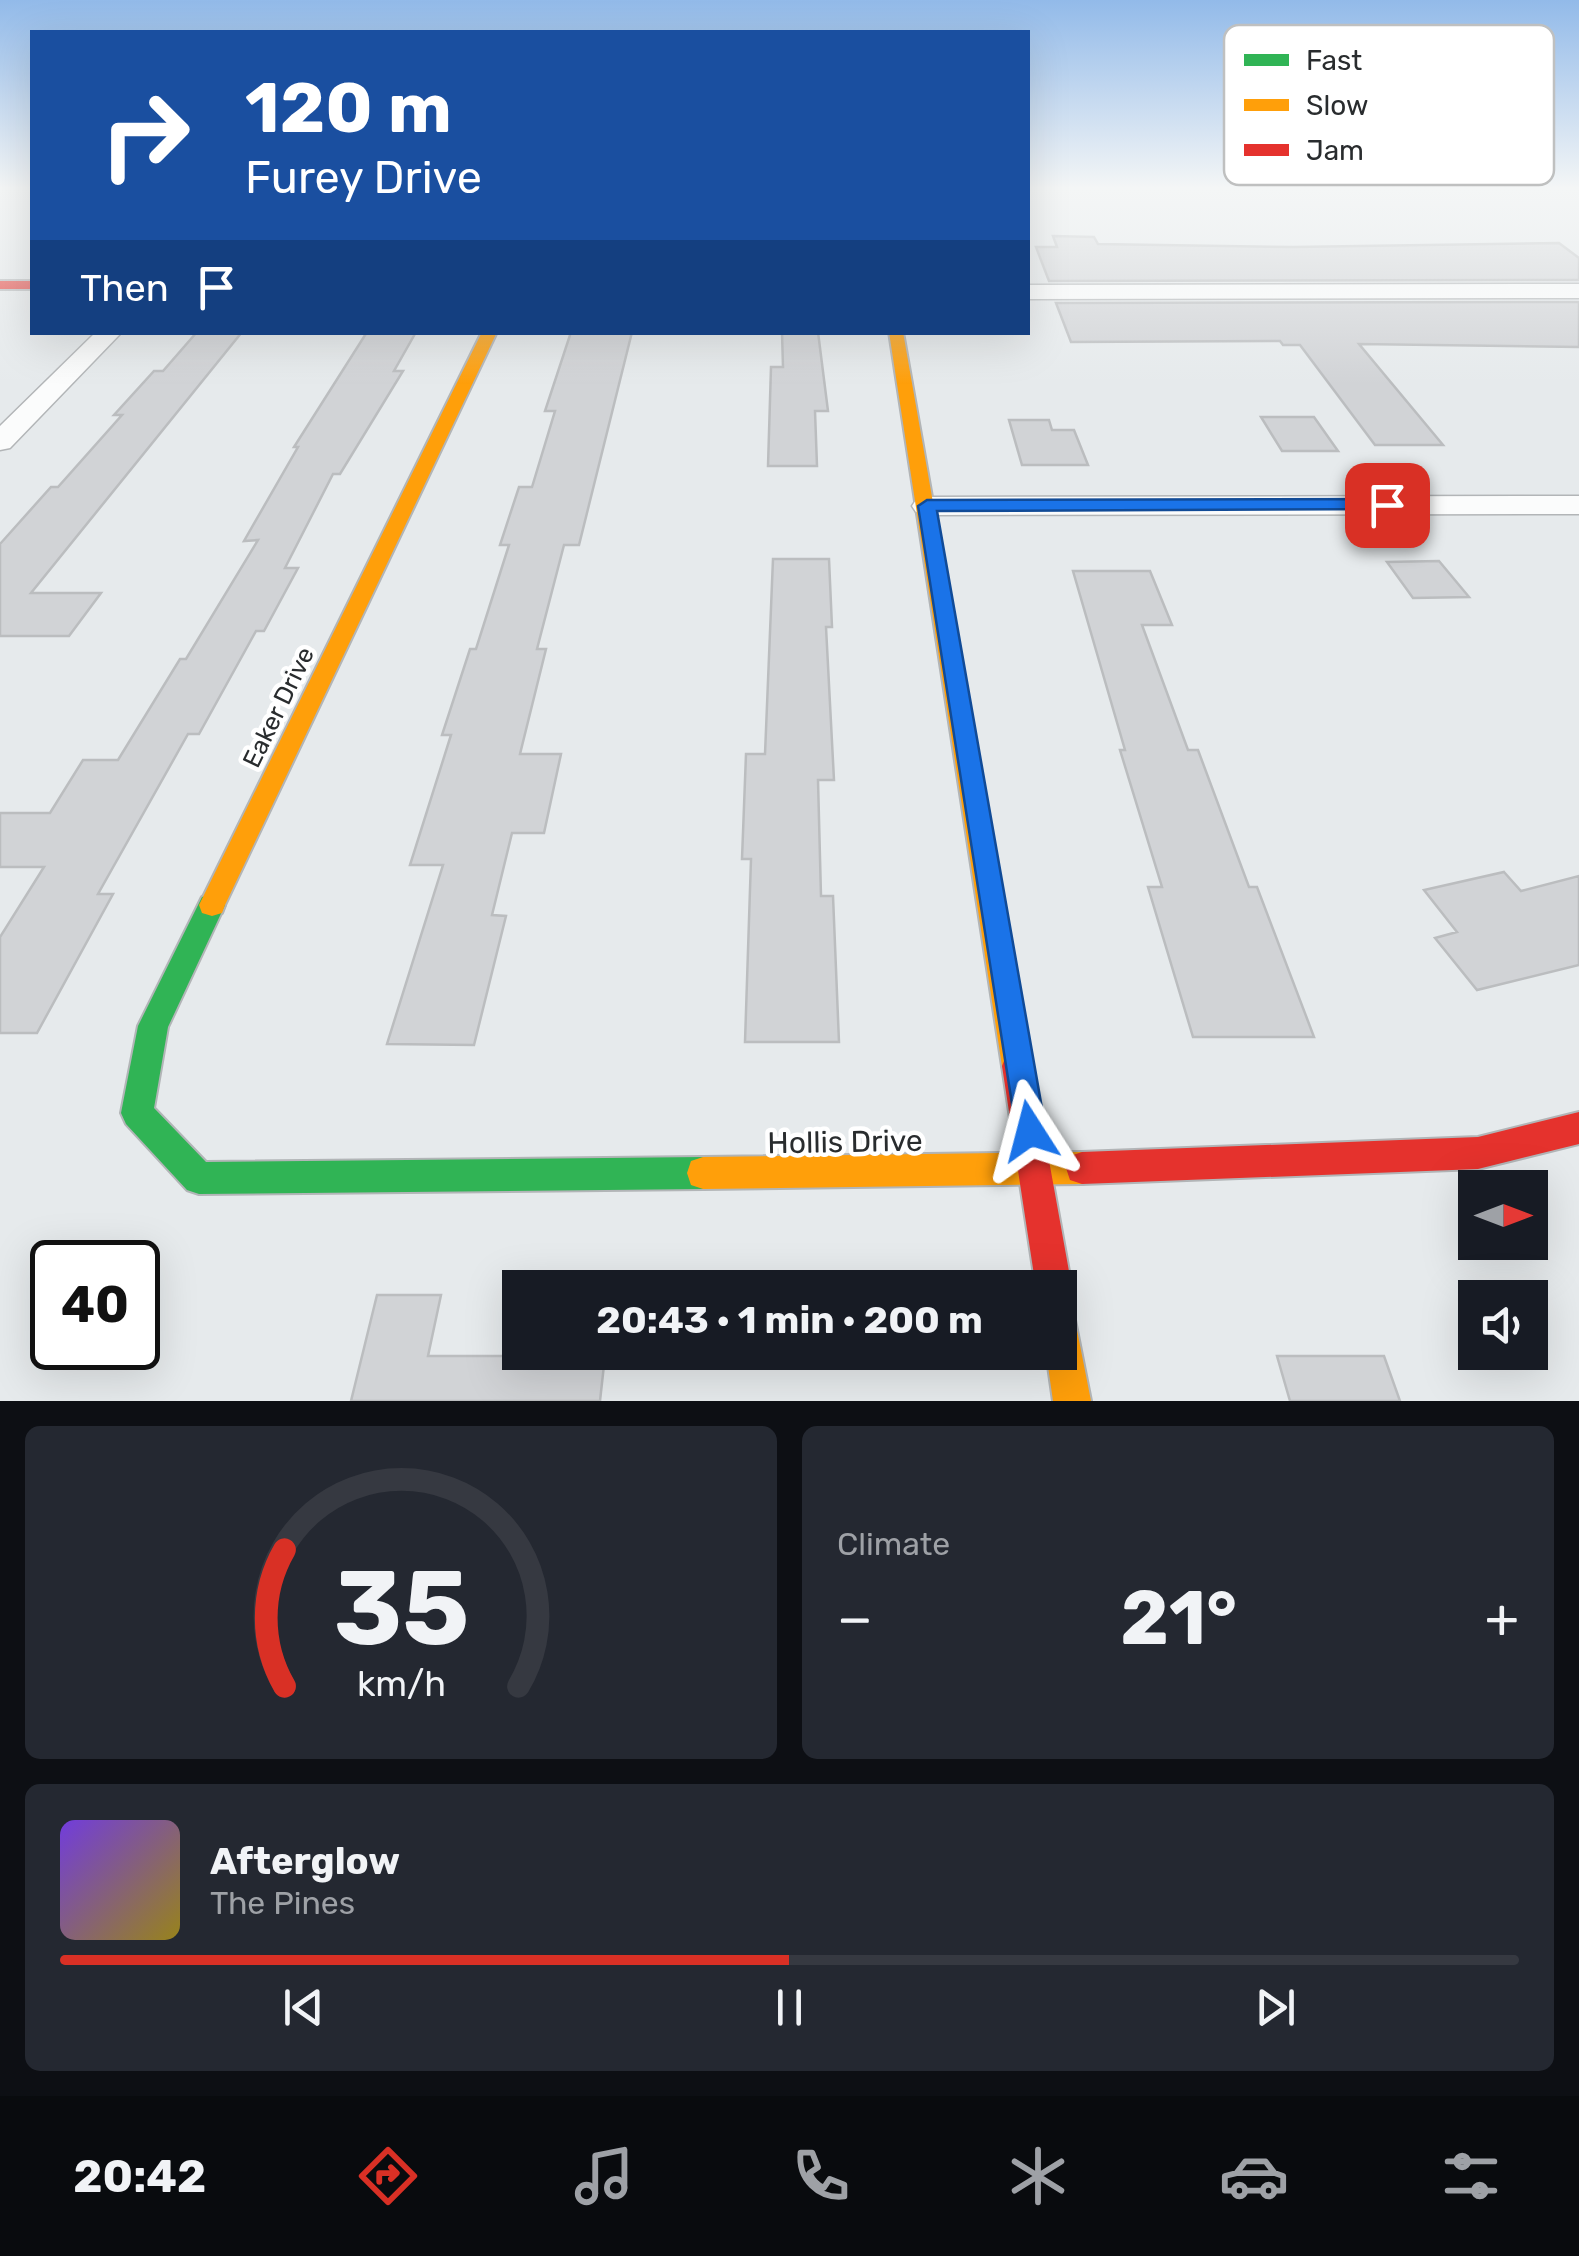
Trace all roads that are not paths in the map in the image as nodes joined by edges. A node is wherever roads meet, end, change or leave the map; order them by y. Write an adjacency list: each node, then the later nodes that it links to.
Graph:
1 (0, 285): 2 (street)
2 (30, 285)
3 (1579, 290): 4 (street)
4 (1030, 292)
5 (107, 335): 8 (street)
6 (489, 335): 11 (street, Eaker Drive)
7 (897, 335): 10 (street)
8 (0, 442)
9 (1579, 505): 10 (street)
10 (927, 506): 13 (street)
11 (137, 1113): 13 (street, Hollis Drive)
12 (1579, 1128): 13 (street, Hollis Drive)
13 (1036, 1170): 14 (street)
14 (1051, 1270)
15 (1067, 1370): 16 (street)
16 (1072, 1401)

